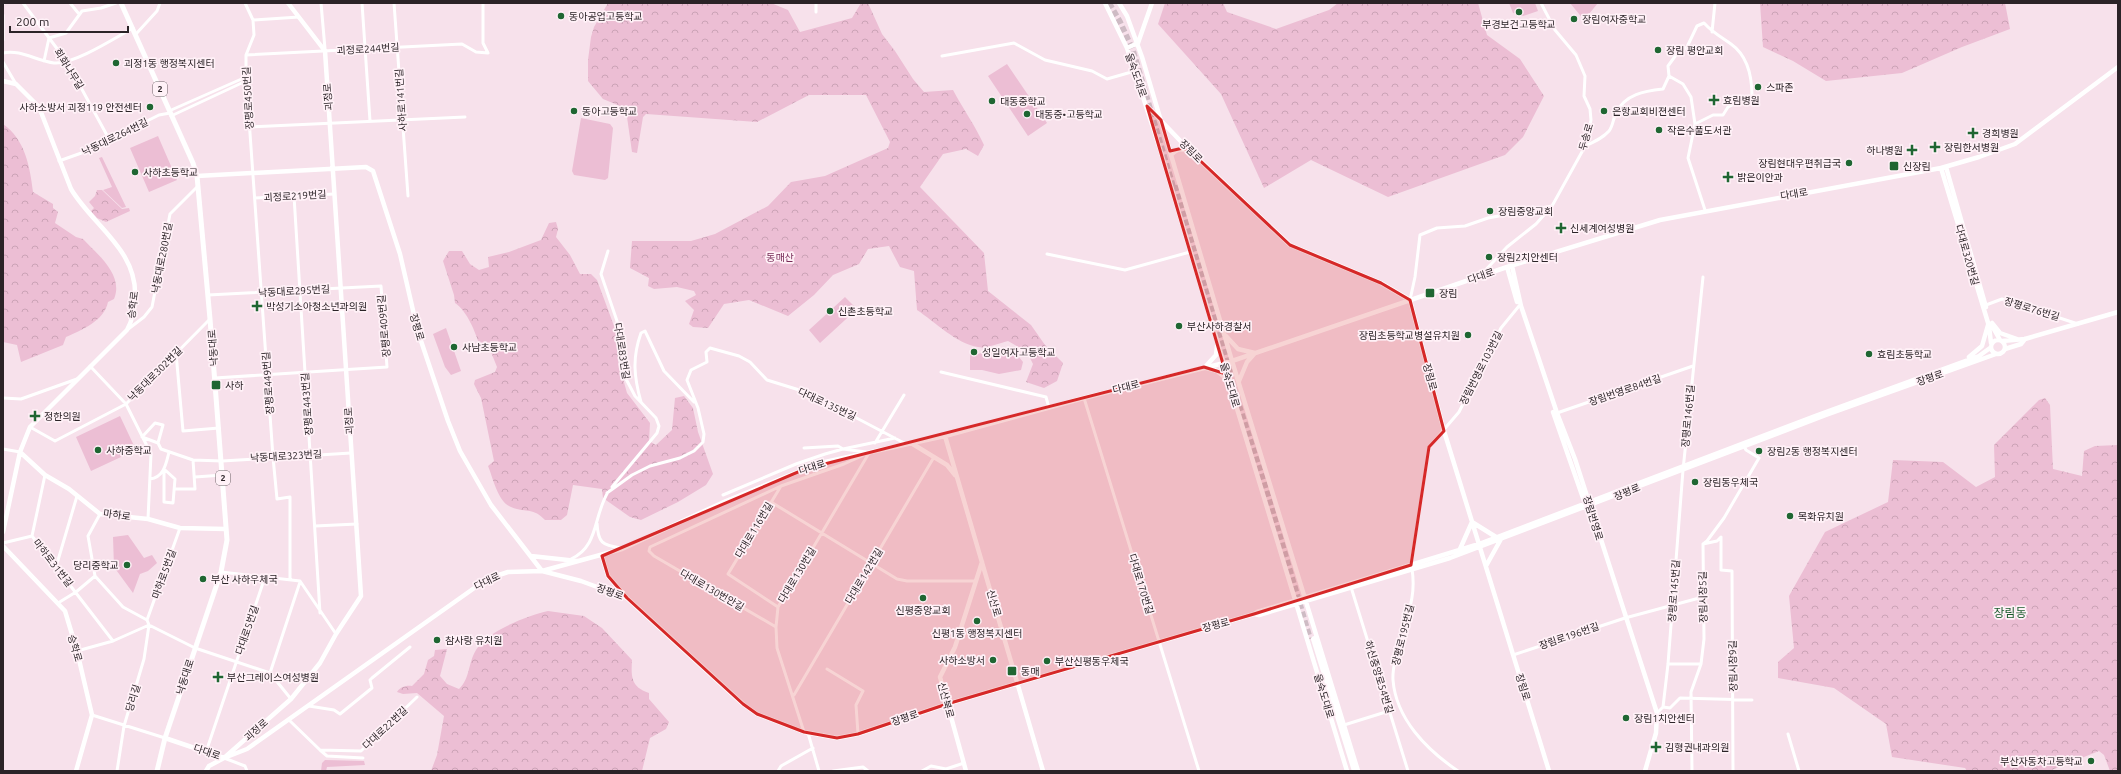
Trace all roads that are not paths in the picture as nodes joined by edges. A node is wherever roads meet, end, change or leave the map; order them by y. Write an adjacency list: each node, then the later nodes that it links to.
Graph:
1 (24, 3): 26 (street, 회화나무길)
2 (70, 3): 19 (street)
3 (116, 3): 19 (street)
4 (121, 3): 23 (main road, 낙동대로 / 2)
5 (160, 3): 25 (street)
6 (245, 3): 22 (street, 장평로450번길)
7 (288, 3): 21 (main road)
8 (321, 3): 32 (street)
9 (362, 3): 31 (street)
10 (394, 3): 29 (street, 사하로141번길)
11 (483, 3): 29 (street, 괴정로244번길)
12 (816, 3): 18 (street)
13 (1105, 3): 30 (main road, 을숙도대로)
14 (1119, 3): 28 (main road, 을숙도대로)
15 (1152, 3): 28 (main road)
16 (1541, 3): 55 (street, 두송로)
17 (1715, 3): 24 (street)
18 (816, 12)
19 (80, 14): 26 (street)
20 (3, 16): 27 (street)
21 (299, 17): 22 (street); 32 (main road)
22 (253, 20): 34 (street, 장평로450번길)
23 (133, 28): 25 (main road, 낙동대로 / 2); 38 (street)
24 (1712, 32): 41 (street); 52 (street)
25 (136, 34): 46 (main road, 낙동대로 / 2)
26 (49, 38): 36 (street); 38 (street, 회화나무길)
27 (3, 40)
28 (1138, 43): 30 (main road); 49 (main road, 을숙도대로)
29 (397, 48): 31 (street, 괴정로244번길); 48 (street, 사하로141번길)
30 (1127, 48): 40 (main road, 을숙도대로)
31 (365, 49): 32 (street, 괴정로244번길); 50 (street)
32 (325, 51): 34 (street, 괴정로244번길); 51 (main road, 괴정로)
33 (3, 53): 36 (street)
34 (246, 55): 42 (street, 장평로450번길)
35 (942, 56): 40 (street)
36 (44, 61): 38 (street)
37 (3, 62): 44 (street)
38 (67, 62): 54 (street, 회화나무길)
39 (2118, 67): 59 (main road, 다대로)
40 (1135, 71): 45 (main road, 을숙도대로)
41 (1669, 76): 52 (street); 55 (street)
42 (246, 79): 46 (street, 낙동대로264번길); 53 (street, 장평로450번길)
43 (3, 81): 44 (main road)
44 (16, 84): 58 (main road, 승학로)
45 (1147, 106): 49 (main road, 장림로); 71 (main road, 을숙도대로)
46 (170, 113): 54 (street, 낙동대로264번길); 62 (main road, 낙동대로 / 2)
47 (465, 117): 48 (street)
48 (402, 120): 50 (street); 66 (street, 사하로141번길)
49 (1161, 120): 56 (main road, 장림로); 57 (main road, 을숙도대로)
50 (370, 122): 51 (street)
51 (330, 124): 53 (street); 60 (main road, 괴정로)
52 (1695, 124): 69 (street)
53 (250, 127): 61 (street, 장평로450번길)
54 (109, 139): 58 (street, 낙동대로264번길)
55 (1585, 146): 68 (street, 두송로)
56 (1191, 152): 57 (main road); 81 (main road, 장림로)
57 (1171, 155): 89 (main road, 을숙도대로)
58 (59, 161): 88 (main road, 승학로)
59 (1944, 167): 69 (main road, 다대로); 82 (main road, 다대로320번길); 86 (main road, 다대로320번길)
60 (333, 168): 61 (main road, 장평로); 64 (main road, 괴정로); 178 (main road, 장평로)
61 (254, 173): 62 (main road, 장평로); 67 (street, 장평로449번길)
62 (197, 176): 63 (main road, 낙동대로 / 2)
63 (199, 186): 80 (main road, 낙동대로 / 2); 88 (street, 낙동대로280번길)
64 (334, 194): 65 (street, 괴정로219번길); 77 (main road, 괴정로)
65 (294, 196): 67 (street, 괴정로219번길); 78 (street, 장평로443번길)
66 (408, 196)
67 (255, 198): 79 (street, 장평로449번길)
68 (1552, 206): 74 (street, 두송로); 81 (street)
69 (1705, 210): 73 (main road, 다대로)
70 (608, 251): 117 (street, 다대로83번길)
71 (1190, 252): 72 (street); 93 (main road, 을숙도대로)
72 (1047, 254)
73 (1509, 267): 74 (main road, 다대로); 83 (main road, 장림번영로)
74 (1479, 277): 81 (main road, 다대로)
75 (1703, 277): 103 (street, 장평로146번길)
76 (380, 286): 77 (street, 낙동대로295번길); 105 (street, 장평로409번길)
77 (341, 288): 78 (street, 낙동대로295번길); 105 (main road, 괴정로)
78 (300, 290): 79 (street, 낙동대로295번길); 106 (street, 장평로443번길)
79 (261, 292): 80 (street, 낙동대로295번길); 108 (street, 장평로449번길)
80 (208, 295): 85 (main road, 낙동대로 / 2)
81 (1410, 300): 97 (main road, 다대로); 125 (main road, 장림로)
82 (1986, 305): 86 (main road, 다대로320번길); 87 (street, 장평로76번길)
83 (1520, 306): 121 (main road, 장림번영로); 125 (street, 장림번영로103번길)
84 (2118, 312): 87 (main road)
85 (210, 319): 96 (street, 낙동대로302번길); 109 (main road, 낙동대로 / 2)
86 (1989, 321): 91 (main road, 다대로320번길); 92 (main road); 94 (main road, 다대로320번길); 100 (main road)
87 (2078, 324): 90 (main road)
88 (127, 330): 102 (main road, 승학로)
89 (1225, 335): 97 (main road); 99 (main road, 을숙도대로)
90 (2025, 339): 92 (main road, 장평로); 95 (main road, 장평로)
91 (2001, 340): 92 (main road, 장평로); 94 (main road, 장평로); 95 (main road, 다대로320번길)
92 (2018, 340)
93 (1218, 344): 101 (main road, 을숙도대로); 104 (main road)
94 (1991, 345): 98 (main road); 100 (main road, 장평로)
95 (2005, 349): 98 (main road, 장평로)
96 (176, 353): 119 (street, 낙동대로302번길); 123 (street)
97 (1255, 353): 99 (main road, 다대로); 112 (main road)
98 (1996, 354): 113 (main road, 장평로)
99 (1232, 360): 101 (main road, 다대로); 112 (main road, 을숙도대로)
100 (1966, 361): 113 (main road, 장평로)
101 (1223, 363): 104 (main road, 다대로); 111 (main road, 을숙도대로)
102 (90, 366): 110 (main road, 승학로); 119 (street)
103 (1693, 366): 121 (street, 장림번영로84번길); 145 (street, 장평로146번길)
104 (1204, 367): 111 (main road); 116 (main road, 다대로)
105 (346, 369): 106 (street); 138 (main road, 괴정로)
106 (305, 372): 108 (street); 140 (street, 장평로443번길)
107 (941, 372): 120 (street)
108 (267, 374): 109 (street); 141 (street, 장평로449번길)
109 (215, 378): 123 (main road, 낙동대로 / 2)
110 (77, 379): 115 (street); 122 (main road, 승학로)
111 (1228, 379): 200 (main road, 을숙도대로)
112 (1239, 381): 198 (main road, 을숙도대로)
113 (1910, 383): 132 (main road, 장평로)
114 (904, 395): 124 (street)
115 (3, 398)
116 (1084, 398): 120 (main road, 다대로); 210 (street, 다대로170번길)
117 (642, 403): 118 (street); 154 (street, 다대로83번길)
118 (695, 403): 124 (street, 다대로135번길); 154 (street, 다대로135번길)
119 (126, 404): 122 (street, 낙동대로302번길); 127 (street)
120 (1049, 408): 126 (main road, 다대로)
121 (1555, 414): 158 (main road, 장림번영로)
122 (30, 427): 136 (main road, 승학로)
123 (219, 428): 144 (main road, 낙동대로 / 2)
124 (882, 431): 128 (street, 다대로135번길); 130 (street)
125 (1444, 431): 162 (main road, 장림로); 186 (street, 장평로195번길)
126 (945, 436): 131 (main road, 다대로); 150 (main road, 신산로)
127 (142, 437): 129 (street); 129 (street); 151 (street)
128 (895, 438): 130 (street); 131 (street, 다대로135번길)
129 (158, 443): 137 (street)
130 (875, 443): 135 (street)
131 (909, 444): 139 (main road, 다대로); 142 (main road)
132 (1744, 445): 145 (main road, 장평로); 173 (street)
133 (804, 448): 135 (street)
134 (3, 449): 136 (street)
135 (843, 449): 139 (street); 156 (street)
136 (20, 452): 147 (main road, 마하로); 167 (main road, 승학로)
137 (169, 452): 143 (street, 낙동대로323번길); 146 (street)
138 (351, 453): 140 (street, 낙동대로323번길); 163 (main road, 괴정로)
139 (870, 453): 152 (street); 168 (street, 다대로130번길); 176 (main road, 다대로)
140 (310, 455): 141 (street, 낙동대로323번길); 164 (street, 장평로443번길)
141 (273, 457): 144 (street, 낙동대로323번길); 191 (street, 장평로449번길)
142 (934, 457): 150 (main road); 183 (street, 다대로142번길)
143 (193, 460): 144 (street, 낙동대로323번길); 149 (street)
144 (222, 460): 148 (main road, 낙동대로 / 2)
145 (1683, 468): 158 (main road, 장평로); 201 (street, 장평로145번길)
146 (164, 469): 151 (street); 153 (street); 153 (street)
147 (45, 474): 155 (main road, 마하로); 169 (street, 마하로31번길)
148 (223, 475): 149 (street); 166 (main road, 낙동대로 / 2)
149 (195, 477): 153 (street)
150 (957, 477): 182 (main road, 신산로)
151 (150, 479): 161 (street)
152 (781, 486): 157 (street, 다대로116번길); 207 (street, 다대로130번안길)
153 (175, 489)
154 (607, 493): 160 (street, 다대로83번길)
155 (78, 495): 159 (main road, 마하로); 185 (street)
156 (723, 495)
157 (771, 502): 168 (street); 202 (street, 다대로116번길)
158 (1587, 505): 170 (main road, 장평로); 171 (main road, 장평로); 204 (main road, 장림번영로)
159 (100, 514): 161 (main road, 마하로); 189 (street)
160 (597, 518): 176 (street); 180 (street, 다대로83번길)
161 (148, 519): 165 (main road, 마하로)
162 (1472, 522): 170 (main road); 174 (main road, 장림로); 177 (main road)
163 (356, 524): 164 (street); 208 (main road, 괴정로)
164 (315, 526): 203 (street, 장평로443번길)
165 (180, 528): 166 (main road, 마하로); 205 (street, 마하로5번길)
166 (226, 529): 188 (main road, 낙동대로 / 2)
167 (3, 532)
168 (822, 533): 183 (street); 202 (street, 다대로130번길)
169 (32, 536): 172 (street); 185 (street, 마하로31번길)
170 (1496, 537): 174 (main road, 장평로)
171 (1502, 539): 174 (main road, 장평로); 184 (main road)
172 (3, 543)
173 (1703, 544): 196 (street, 장림시장5길); 225 (street, 장림시장9길)
174 (1479, 545): 177 (main road, 장평로); 184 (main road, 장림로); 186 (main road, 장평로)
175 (3, 546): 199 (main road, 승학로)
176 (622, 549): 179 (main road, 다대로)
177 (1460, 549): 186 (main road, 장평로)
178 (531, 556): 180 (main road); 187 (main road, 장평로)
179 (602, 556): 181 (main road, 다대로); 197 (main road)
180 (570, 560): 181 (main road)
181 (583, 561): 187 (main road, 다대로)
182 (982, 562): 192 (main road, 신산북로); 220 (main road, 신산로)
183 (871, 564): 192 (street); 221 (street, 다대로142번길)
184 (1486, 566): 214 (main road, 장림로)
185 (56, 567): 195 (street, 마하로31번길)
186 (1411, 567): 194 (main road, 장평로); 264 (street, 장평로195번길)
187 (542, 571): 197 (main road, 장평로); 228 (main road, 다대로)
188 (221, 572): 190 (street); 212 (main road, 낙동대로 / 2)
189 (95, 576): 195 (street); 205 (street)
190 (265, 577): 191 (street); 215 (street, 다대로5번길)
191 (290, 579): 193 (street)
192 (975, 581): 227 (main road, 신산북로)
193 (300, 582): 203 (street); 219 (street)
194 (1351, 585): 198 (main road, 장평로); 230 (street, 하신중앙로54번길)
195 (76, 592): 199 (street); 209 (street, 마하로31번길)
196 (1703, 597): 201 (street, 장림로196번길); 217 (street, 장림시장5길)
197 (628, 598): 236 (main road, 장평로)
198 (1306, 599): 200 (main road, 장평로); 235 (main road, 을숙도대로)
199 (58, 603): 213 (main road, 승학로)
200 (1295, 603): 210 (main road, 장평로); 259 (main road, 을숙도대로)
201 (1674, 604): 204 (street, 장림로196번길); 216 (street, 장평로145번길)
202 (778, 607): 207 (street, 다대로130번길)
203 (320, 613): 208 (street)
204 (1625, 618): 214 (street, 장림로196번길); 231 (main road, 장림번영로)
205 (147, 620): 206 (street)
206 (150, 625): 209 (street); 212 (street); 234 (street, 당리길)
207 (776, 627): 221 (street, 다대로130번길)
208 (336, 634): 223 (main road, 괴정로)
209 (113, 641): 213 (street)
210 (1159, 641): 220 (main road, 장평로); 258 (street, 다대로170번길)
211 (410, 647): 228 (street)
212 (195, 648): 215 (street); 239 (main road, 낙동대로 / 2)
213 (77, 651): 232 (main road, 승학로)
214 (1513, 655): 265 (main road, 장림로)
215 (236, 662): 219 (street); 242 (street, 다대로5번길)
216 (1668, 664): 217 (street); 229 (street, 장평로145번길)
217 (1701, 664): 224 (street, 장림시장5길)
218 (827, 669): 237 (street)
219 (270, 673): 223 (street)
220 (1017, 683): 227 (main road, 장평로); 257 (main road, 신산로)
221 (793, 695): 236 (street, 다대로130번길)
222 (417, 697): 241 (street, 다대로22번길)
223 (291, 700): 243 (main road, 괴정로)
224 (1691, 700): 225 (street); 229 (street); 267 (street, 장림시장5길)
225 (1733, 700): 226 (street); 268 (street, 장림시장9길)
226 (1752, 700)
227 (947, 704): 237 (main road, 장평로); 245 (main road, 신산북로)
228 (309, 706): 233 (main road, 다대로)
229 (1663, 707): 231 (street)
230 (1389, 711): 235 (street); 263 (street, 하신중앙로54번길)
231 (1656, 713): 266 (main road, 장림번영로)
232 (92, 715): 234 (street); 246 (main road, 승학로)
233 (289, 720): 241 (street); 243 (main road, 다대로)
234 (124, 726): 239 (street); 247 (street, 당리길)
235 (1344, 726): 262 (main road, 을숙도대로)
236 (806, 732): 237 (main road, 장평로); 240 (street, 다대로130번길)
237 (858, 734)
238 (1788, 734): 269 (street)
239 (165, 738): 242 (main road, 다대로); 248 (main road, 낙동대로 / 2)
240 (813, 748): 251 (street); 252 (street, 다대로130번길)
241 (320, 750): 244 (street)
242 (206, 752): 243 (main road, 다대로)
243 (224, 758): 249 (main road, 괴정로); 250 (street)
244 (364, 758)
245 (964, 763): 255 (street); 256 (main road, 신산북로)
246 (76, 771)
247 (117, 771)
248 (157, 771)
249 (206, 771)
250 (247, 771)
251 (778, 771)
252 (819, 771)
253 (833, 771): 254 (street)
254 (868, 771)
255 (922, 771)
256 (966, 771)
257 (1043, 771)
258 (1199, 771)
259 (1347, 771)
260 (1351, 771): 261 (highway)
261 (1355, 771)
262 (1358, 771)
263 (1408, 771)
264 (1458, 771)
265 (1549, 771)
266 (1645, 771)
267 (1692, 771)
268 (1733, 771)
269 (1799, 771)

